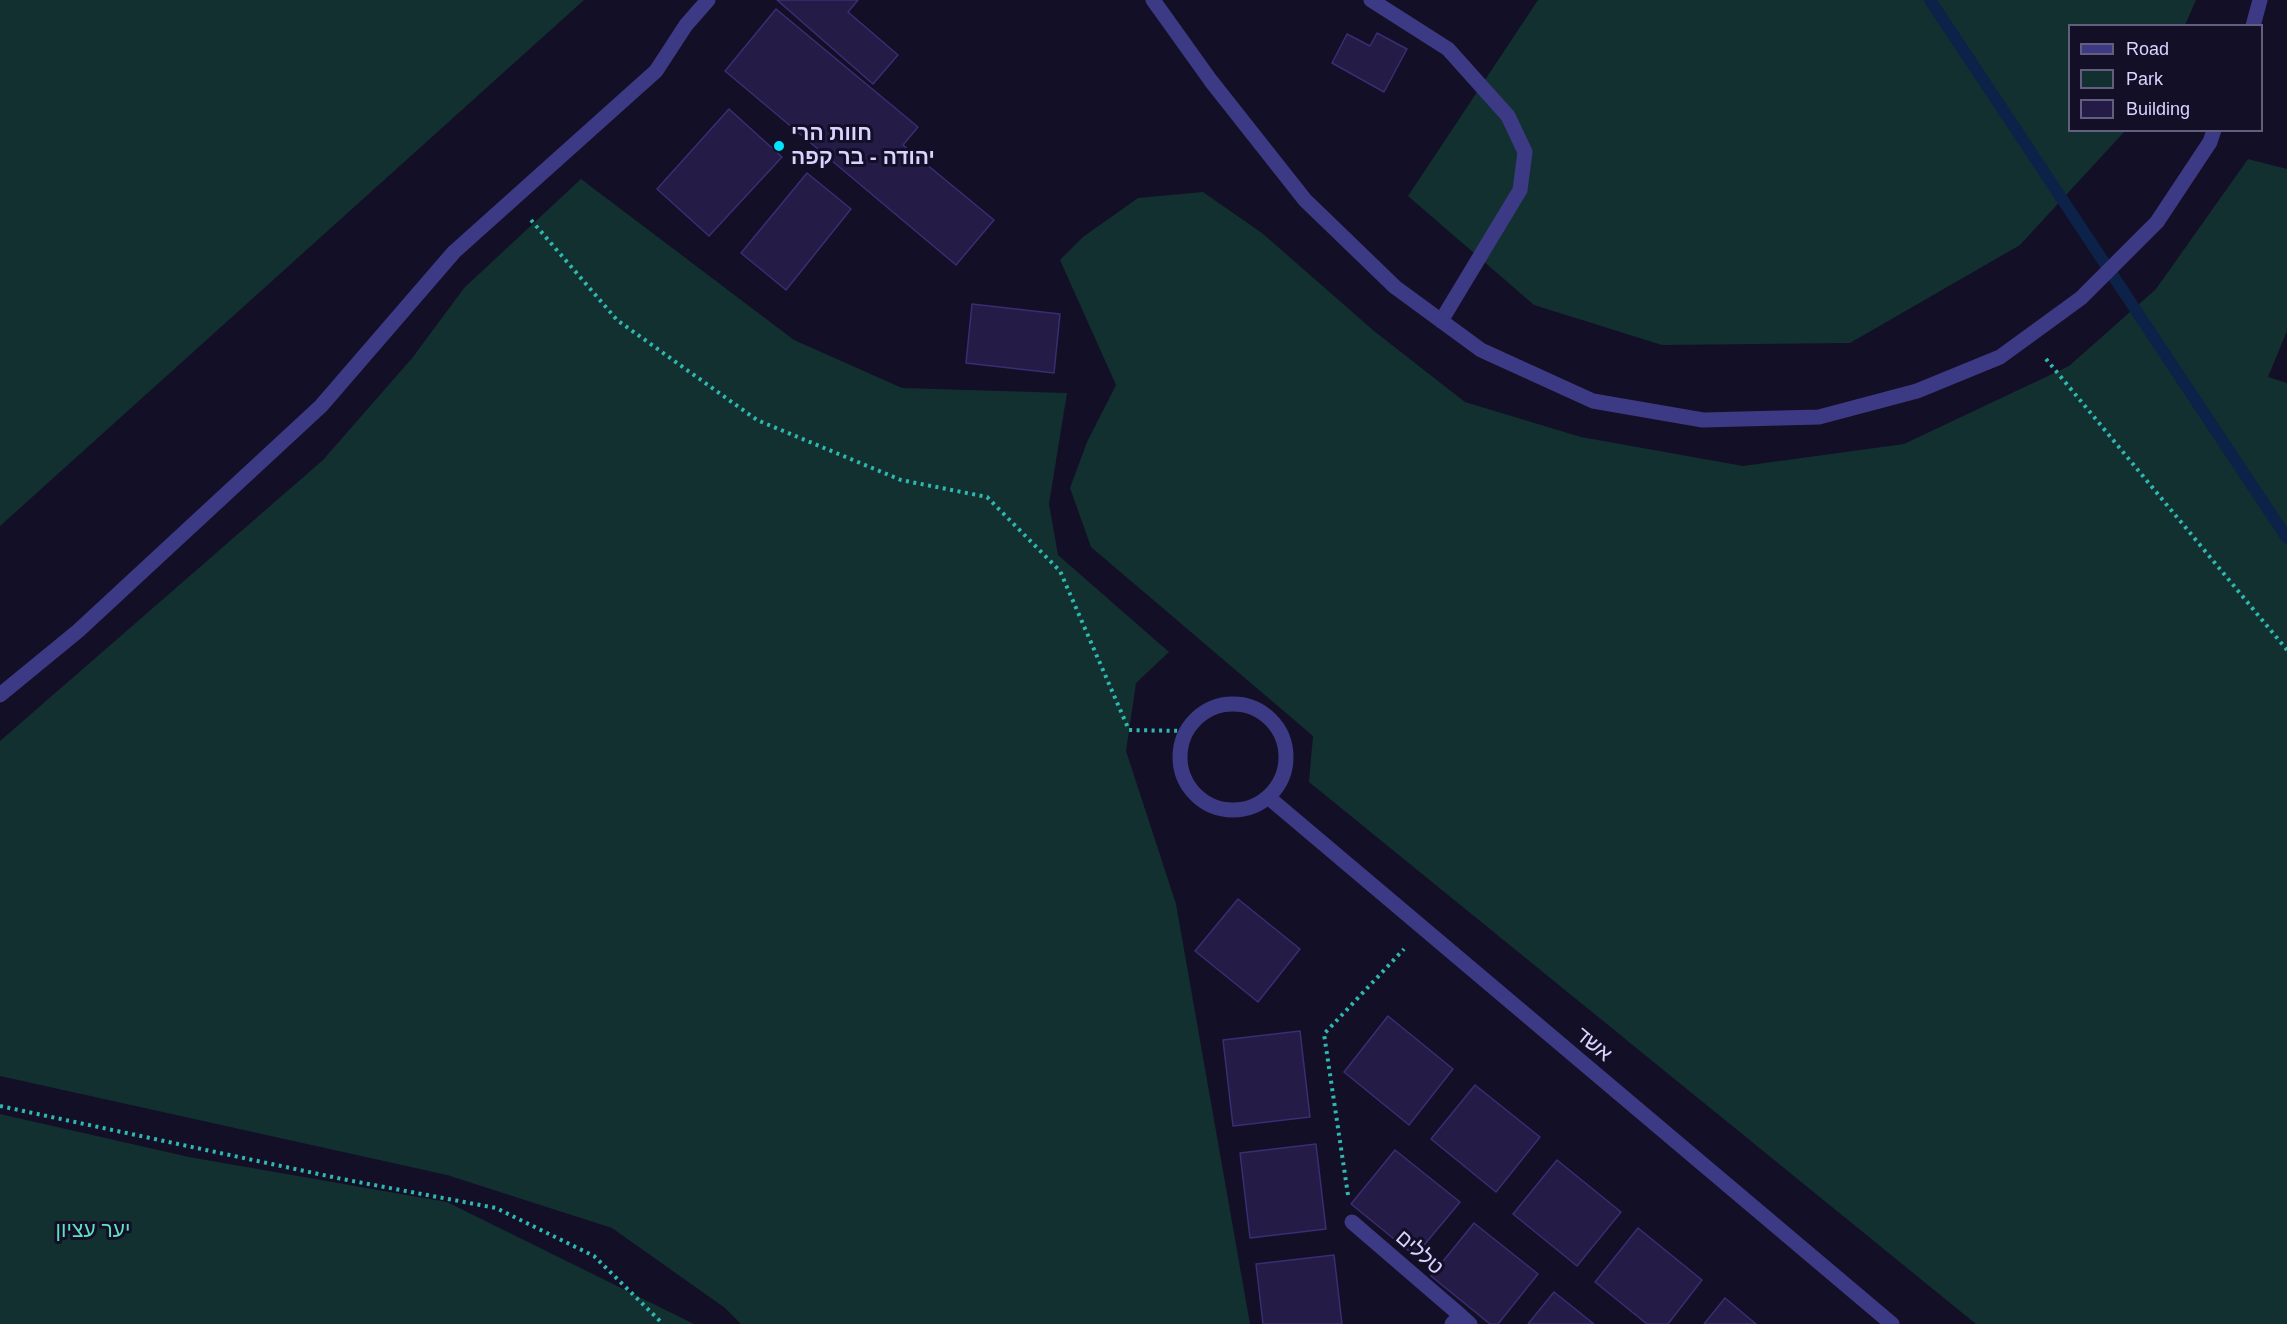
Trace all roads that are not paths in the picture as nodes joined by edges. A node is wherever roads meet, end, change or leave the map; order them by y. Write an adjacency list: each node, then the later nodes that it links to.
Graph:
1 (708, 0): 8 (street)
2 (1153, 0): 7 (street)
3 (1371, 0): 7 (street)
4 (2260, 0): 5 (street)
5 (2254, 24)
6 (2213, 132): 7 (street)
7 (1441, 321)
8 (0, 695)
9 (1268, 798): 9 (street); 12 (street, אשד)
10 (1352, 1222): 11 (street, טללים)
11 (1460, 1321)
12 (1892, 1324)

